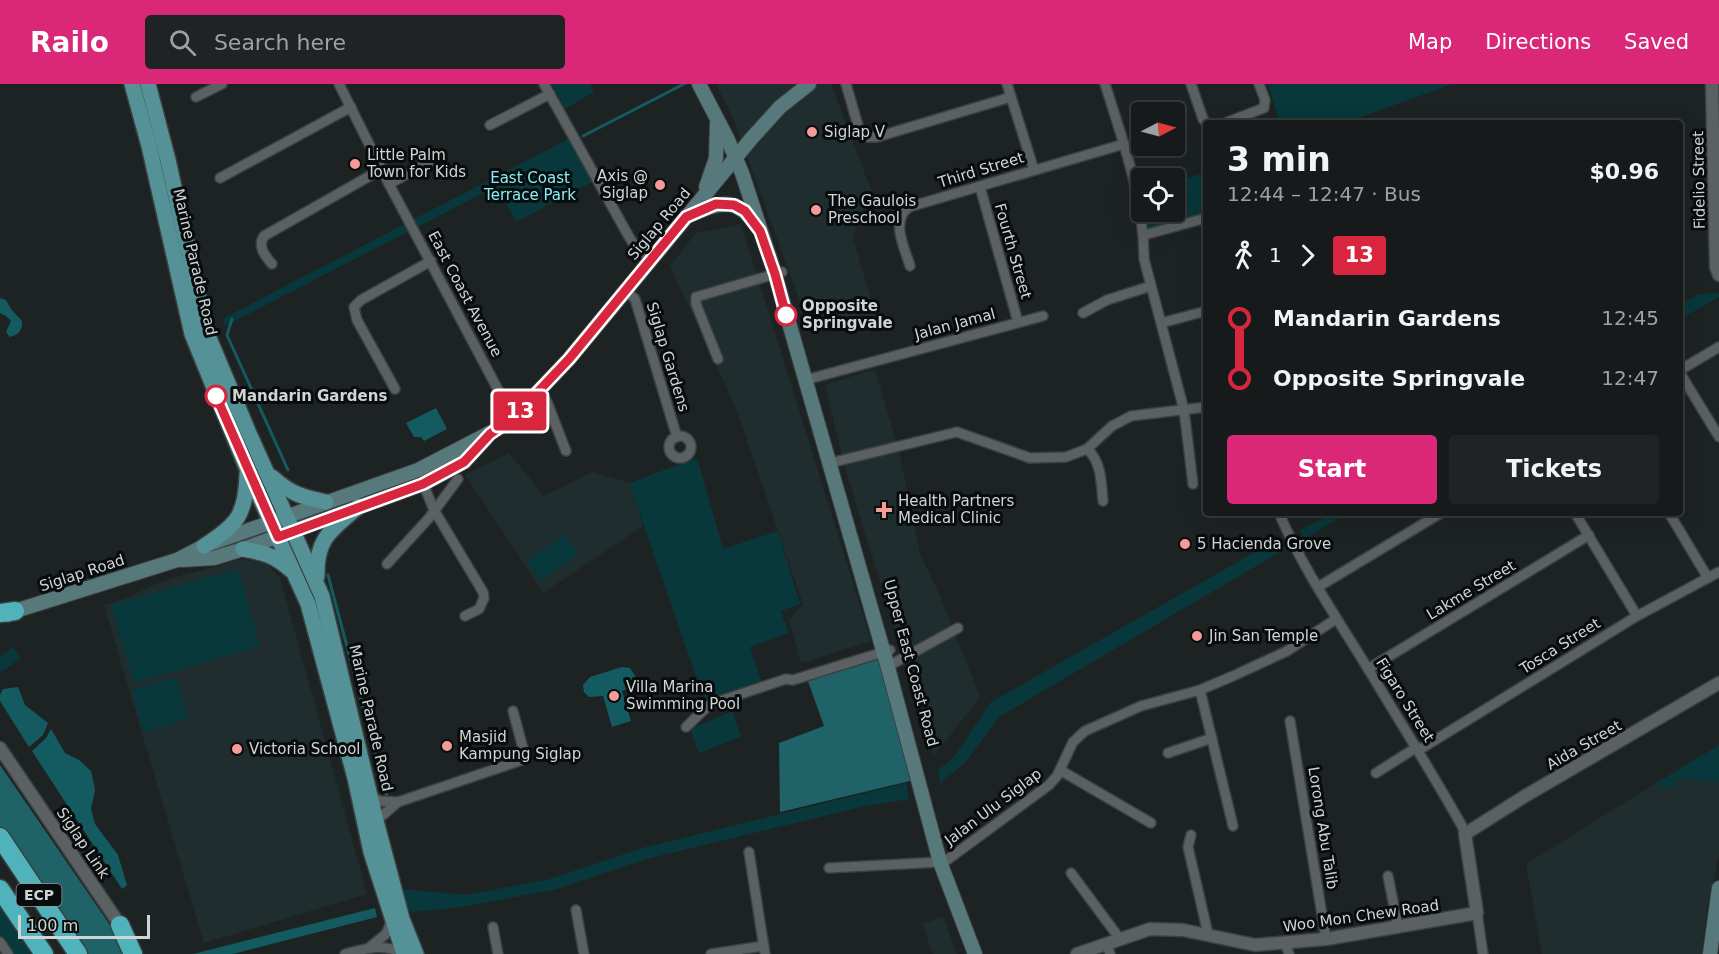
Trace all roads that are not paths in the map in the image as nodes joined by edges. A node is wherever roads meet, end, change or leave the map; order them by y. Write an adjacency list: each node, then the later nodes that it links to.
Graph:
1 (132, 84): 65 (main road, Marine Parade Road)
2 (148, 84): 67 (main road, Marine Parade Road)
3 (222, 84): 16 (street)
4 (339, 84): 18 (street, East Coast Avenue)
5 (544, 84): 15 (street)
6 (699, 84): 19 (main road)
7 (709, 84): 24 (main road)
8 (809, 84): 24 (main road, Siglap Road)
9 (846, 84): 17 (street)
10 (1007, 84): 17 (street)
11 (1105, 84): 23 (street)
12 (1191, 84): 20 (street)
13 (1259, 84): 21 (street)
14 (1712, 84): 41 (street, Fidelio Street)
15 (550, 94): 22 (street); 36 (street)
16 (196, 97)
17 (1011, 97): 27 (street)
18 (351, 107): 26 (street, East Coast Avenue); 28 (street)
19 (716, 116): 24 (main road); 31 (main road)
20 (1204, 120)
21 (1233, 120)
22 (490, 125)
23 (1124, 144): 27 (street, Third Street); 35 (street)
24 (739, 153): 31 (main road, Siglap Road); 34 (main road); 40 (main road)
25 (438, 157): 29 (street)
26 (382, 169): 29 (street, East Coast Avenue); 38 (street)
27 (1034, 170): 30 (street, Third Street)
28 (220, 178)
29 (389, 184): 37 (street, East Coast Avenue)
30 (980, 187): 39 (street, Third Street); 47 (street, Fourth Street)
31 (703, 196): 32 (main road, Siglap Road)
32 (686, 217): 34 (main road); 36 (main road, Siglap Road)
33 (1203, 219): 35 (street)
34 (760, 231): 40 (main road)
35 (1144, 236): 42 (street)
36 (651, 259): 43 (main road, Siglap Road)
37 (431, 261): 54 (street); 58 (street, East Coast Avenue)
38 (272, 264)
39 (910, 266)
40 (779, 273): 50 (street); 53 (main road, Upper East Coast Road)
41 (1719, 275)
42 (1151, 286): 45 (street); 48 (street)
43 (625, 290): 55 (main road, Siglap Road); 60 (street, Siglap Gardens)
44 (1203, 312): 48 (street)
45 (1083, 313)
46 (1043, 316): 47 (street, Jalan Jamal)
47 (1018, 322): 53 (street, Jalan Jamal)
48 (1161, 323): 57 (street)
49 (1719, 347): 51 (street)
50 (718, 359)
51 (1683, 369)
52 (1683, 376): 61 (street)
53 (809, 379): 64 (main road, Upper East Coast Road)
54 (395, 389)
55 (539, 390): 58 (main road, Siglap Road); 63 (street)
56 (1203, 407): 57 (street)
57 (1184, 410): 62 (street); 70 (street)
58 (513, 418): 59 (main road, Siglap Road)
59 (490, 434): 66 (main road, Siglap Road); 69 (main road, Siglap Road)
60 (677, 436)
61 (1719, 437)
62 (1087, 449): 64 (street); 71 (street)
63 (566, 452)
64 (833, 462): 96 (main road, Upper East Coast Road)
65 (247, 469): 80 (main road, Marine Parade Road); 82 (main road)
66 (418, 470): 69 (street); 72 (main road, Siglap Road)
67 (267, 473): 72 (main road); 79 (main road, Marine Parade Road)
68 (458, 479): 74 (street)
69 (423, 484): 73 (main road, Siglap Road); 74 (street)
70 (1193, 484)
71 (1103, 501)
72 (326, 502): 79 (main road, Siglap Road)
73 (359, 507): 79 (main road, Siglap Road); 89 (main road)
74 (434, 510): 85 (street); 92 (street)
75 (1280, 516): 90 (street, Figaro Street)
76 (1436, 516): 90 (street)
77 (1577, 516): 81 (street)
78 (1671, 516): 88 (street)
79 (290, 523): 80 (main road, Siglap Road); 89 (main road, Marine Parade Road)
80 (275, 530): 82 (main road, Siglap Road); 83 (main road, Siglap Road); 87 (main road, Marine Parade Road)
81 (1589, 536): 93 (street); 97 (street, Lakme Street)
82 (204, 546): 84 (main road, Siglap Road)
83 (243, 549): 84 (main road, Siglap Road); 87 (main road)
84 (177, 560): 91 (main road, Siglap Road)
85 (387, 564)
86 (1719, 572): 88 (street, Tosca Street)
87 (296, 575): 126 (main road, Marine Parade Road)
88 (1708, 578): 93 (street, Tosca Street)
89 (318, 582): 109 (main road, Marine Parade Road)
90 (1318, 587): 94 (street, Figaro Street)
91 (5, 615)
92 (465, 616)
93 (1637, 616): 105 (street, Tosca Street)
94 (1336, 619): 97 (street, Figaro Street); 99 (street, Jalan Ulu Siglap)
95 (958, 628): 96 (street)
96 (887, 655): 102 (street); 118 (main road, Upper East Coast Road)
97 (1368, 669): 105 (street, Figaro Street)
98 (1719, 683): 114 (street, Aida Street)
99 (1200, 690): 103 (street); 107 (street, Jalan Ulu Siglap)
100 (513, 711): 110 (street)
101 (1290, 721): 132 (street, Lorong Abu Talib)
102 (686, 726)
103 (1212, 738): 106 (street); 113 (street)
104 (0, 748): 127 (street, Siglap Link)
105 (1418, 748): 108 (street, Tosca Street); 114 (street, Figaro Street)
106 (1168, 753)
107 (1060, 770): 112 (street, Jalan Ulu Siglap); 118 (street, Jalan Ulu Siglap)
108 (1376, 773)
109 (370, 796): 110 (street); 111 (main road, Marine Parade Road)
110 (398, 802): 111 (street)
111 (376, 821): 145 (main road, Marine Parade Road)
112 (1151, 823)
113 (1233, 826)
114 (1465, 834): 125 (street, Figaro Street)
115 (1191, 835): 130 (street)
116 (0, 837): 140 (highway, ECP)
117 (750, 852): 137 (street)
118 (943, 861): 119 (street); 149 (main road, Upper East Coast Road); 150 (main road, Upper East Coast Road)
119 (829, 868)
120 (1071, 873): 131 (street)
121 (1388, 876): 129 (street)
122 (1719, 888): 153 (main road)
123 (0, 889): 139 (highway, ECP)
124 (576, 910): 147 (street)
125 (1477, 913): 129 (street, Woo Mon Chew Road); 152 (street)
126 (393, 919): 134 (street); 144 (main road, Marine Parade Road)
127 (120, 925): 141 (highway); 142 (street, Siglap Link)
128 (493, 927): 146 (street)
129 (1398, 927): 132 (street, Woo Mon Chew Road)
130 (1208, 934): 131 (street, Woo Mon Chew Road); 135 (street, Woo Mon Chew Road)
131 (1120, 939): 136 (street, Woo Mon Chew Road)
132 (1326, 939): 135 (street, Woo Mon Chew Road)
133 (0, 942): 138 (street)
134 (370, 947): 143 (street); 144 (street)
135 (1287, 948)
136 (1109, 949): 151 (street, Woo Mon Chew Road)
137 (764, 950): 148 (street)
138 (8, 954)
139 (44, 954)
140 (78, 954)
141 (133, 954)
142 (143, 954)
143 (345, 954)
144 (403, 954)
145 (416, 954)
146 (498, 954)
147 (585, 954)
148 (711, 954)
149 (975, 954)
150 (983, 954)
151 (1077, 954)
152 (1483, 954)
153 (1710, 954)

